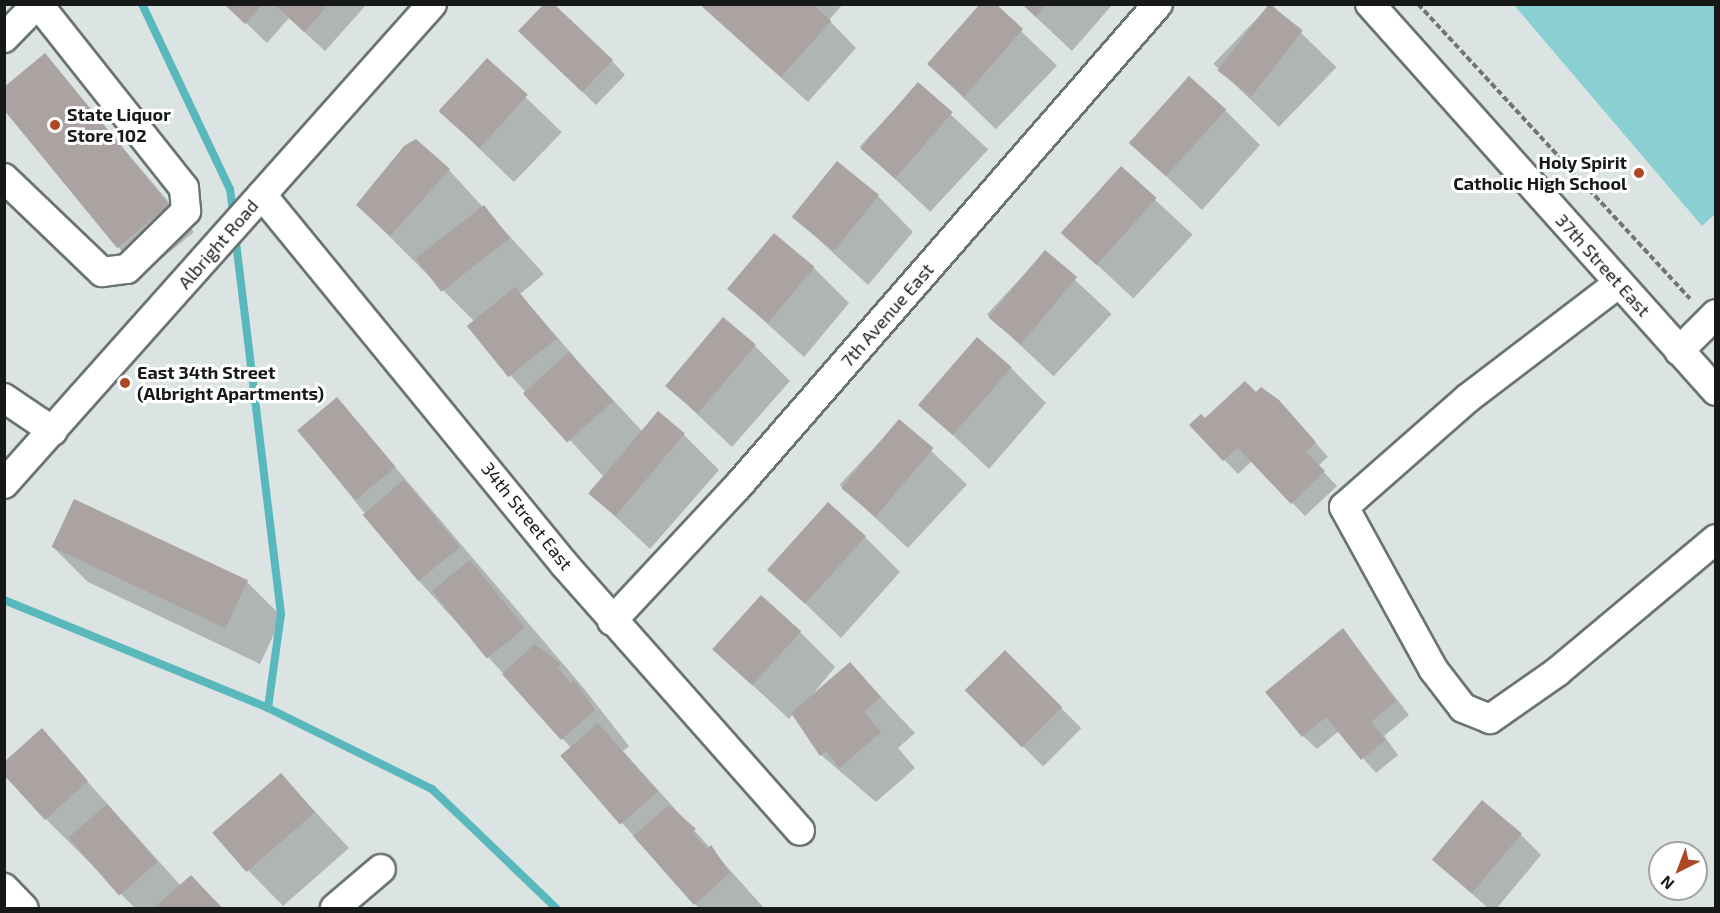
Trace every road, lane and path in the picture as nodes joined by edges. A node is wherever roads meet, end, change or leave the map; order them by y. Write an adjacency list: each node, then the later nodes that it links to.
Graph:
1 (38, 4): 6 (street); 7 (street)
2 (432, 4): 8 (street, Albright Road)
3 (1158, 4): 18 (street, 7th Avenue East)
4 (1370, 4): 9 (street, 37th Street East)
5 (1418, 4): 10 (path)
6 (4, 38)
7 (4, 178)
8 (256, 202): 15 (street, Albright Road); 18 (street, 34th Street East)
9 (1619, 283): 12 (street, 37th Street East); 17 (street)
10 (1683, 292)
11 (1716, 314): 12 (street)
12 (1679, 351): 13 (street, 37th Street East)
13 (1716, 391)
14 (4, 398): 15 (street)
15 (53, 431): 16 (street, Albright Road)
16 (4, 484)
17 (1716, 539)
18 (612, 621): 19 (street, 34th Street East)
19 (800, 831)
20 (381, 869): 23 (street)
21 (4, 888): 22 (street)
22 (23, 909)
23 (335, 909)

